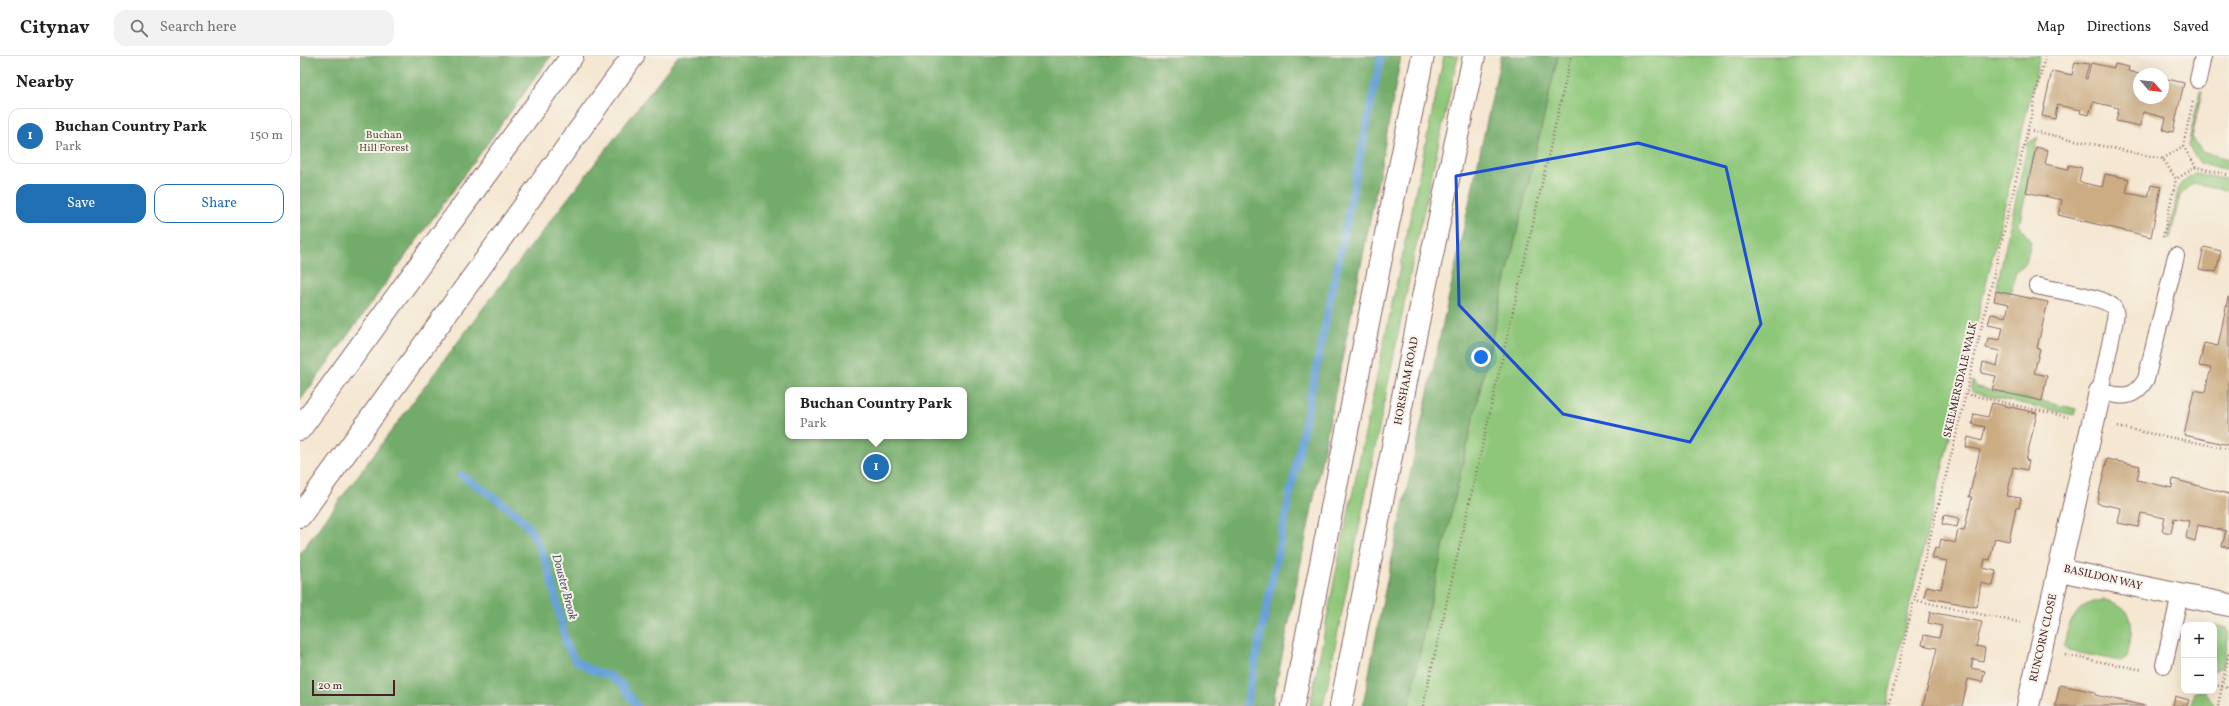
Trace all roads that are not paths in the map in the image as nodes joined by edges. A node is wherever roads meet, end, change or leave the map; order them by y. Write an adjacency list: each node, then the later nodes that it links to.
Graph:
1 (572, 56): 10 (main road)
2 (633, 56): 11 (main road)
3 (1423, 56): 16 (main road)
4 (1474, 56): 17 (main road, HORSHAM ROAD)
5 (2203, 56): 6 (lane)
6 (2198, 80)
7 (2176, 256): 9 (lane)
8 (2037, 286): 9 (lane)
9 (2100, 392): 12 (main road, BASILDON WAY)
10 (300, 429)
11 (300, 516)
12 (2059, 570): 13 (main road, BASILDON WAY); 18 (main road, RUNCORN CLOSE)
13 (2180, 595): 14 (main road, BASILDON WAY); 15 (lane)
14 (2229, 606)
15 (2164, 665)
16 (1293, 706)
17 (1342, 706)
18 (2028, 706)

